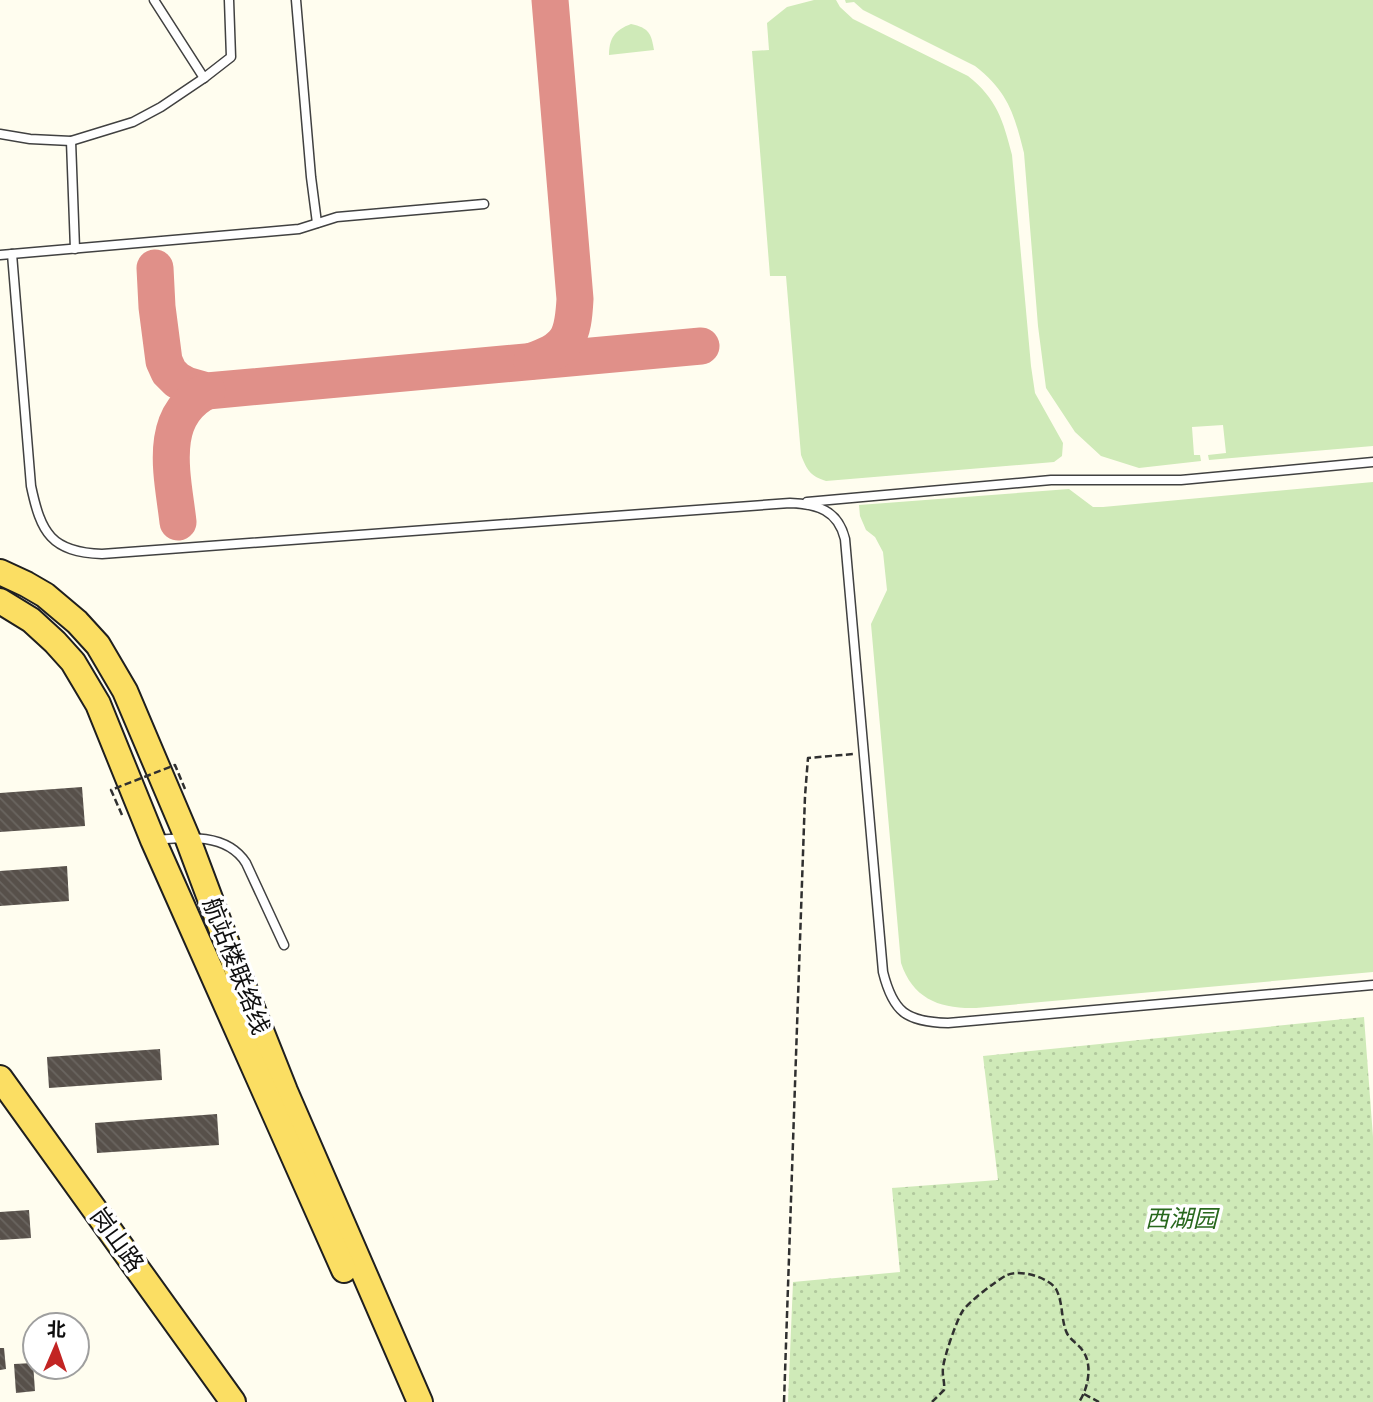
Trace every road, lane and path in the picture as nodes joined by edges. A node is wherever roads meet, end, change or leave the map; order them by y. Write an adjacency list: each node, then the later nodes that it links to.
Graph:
1 (154, 0): 4 (lane)
2 (229, 0): 4 (lane)
3 (296, 0): 8 (lane)
4 (204, 78): 6 (lane)
5 (0, 134): 6 (lane)
6 (71, 141): 9 (lane)
7 (484, 204): 8 (lane)
8 (317, 223): 9 (lane)
9 (75, 249): 10 (lane)
10 (12, 254): 11 (lane); 13 (lane)
11 (0, 255)
12 (1373, 462): 13 (lane)
13 (790, 503): 16 (lane)
14 (0, 572): 19 (main road, 航站楼联络线)
15 (0, 601): 20 (main road, 航站楼联络线)
16 (864, 752): 22 (lane); 28 (path)
17 (185, 789): 18 (path, bridge)
18 (121, 815)
19 (187, 837): 20 (lane); 21 (lane); 27 (main road, 航站楼联络线)
20 (153, 840): 26 (main road, 航站楼联络线)
21 (284, 945)
22 (1373, 985)
23 (0, 1078): 25 (main road, 岗山路)
24 (1084, 1394): 29 (path); 30 (path); 31 (path)
25 (233, 1402)
26 (402, 1402)
27 (420, 1402)
28 (784, 1402)
29 (932, 1402)
30 (1079, 1402)
31 (1099, 1402)

